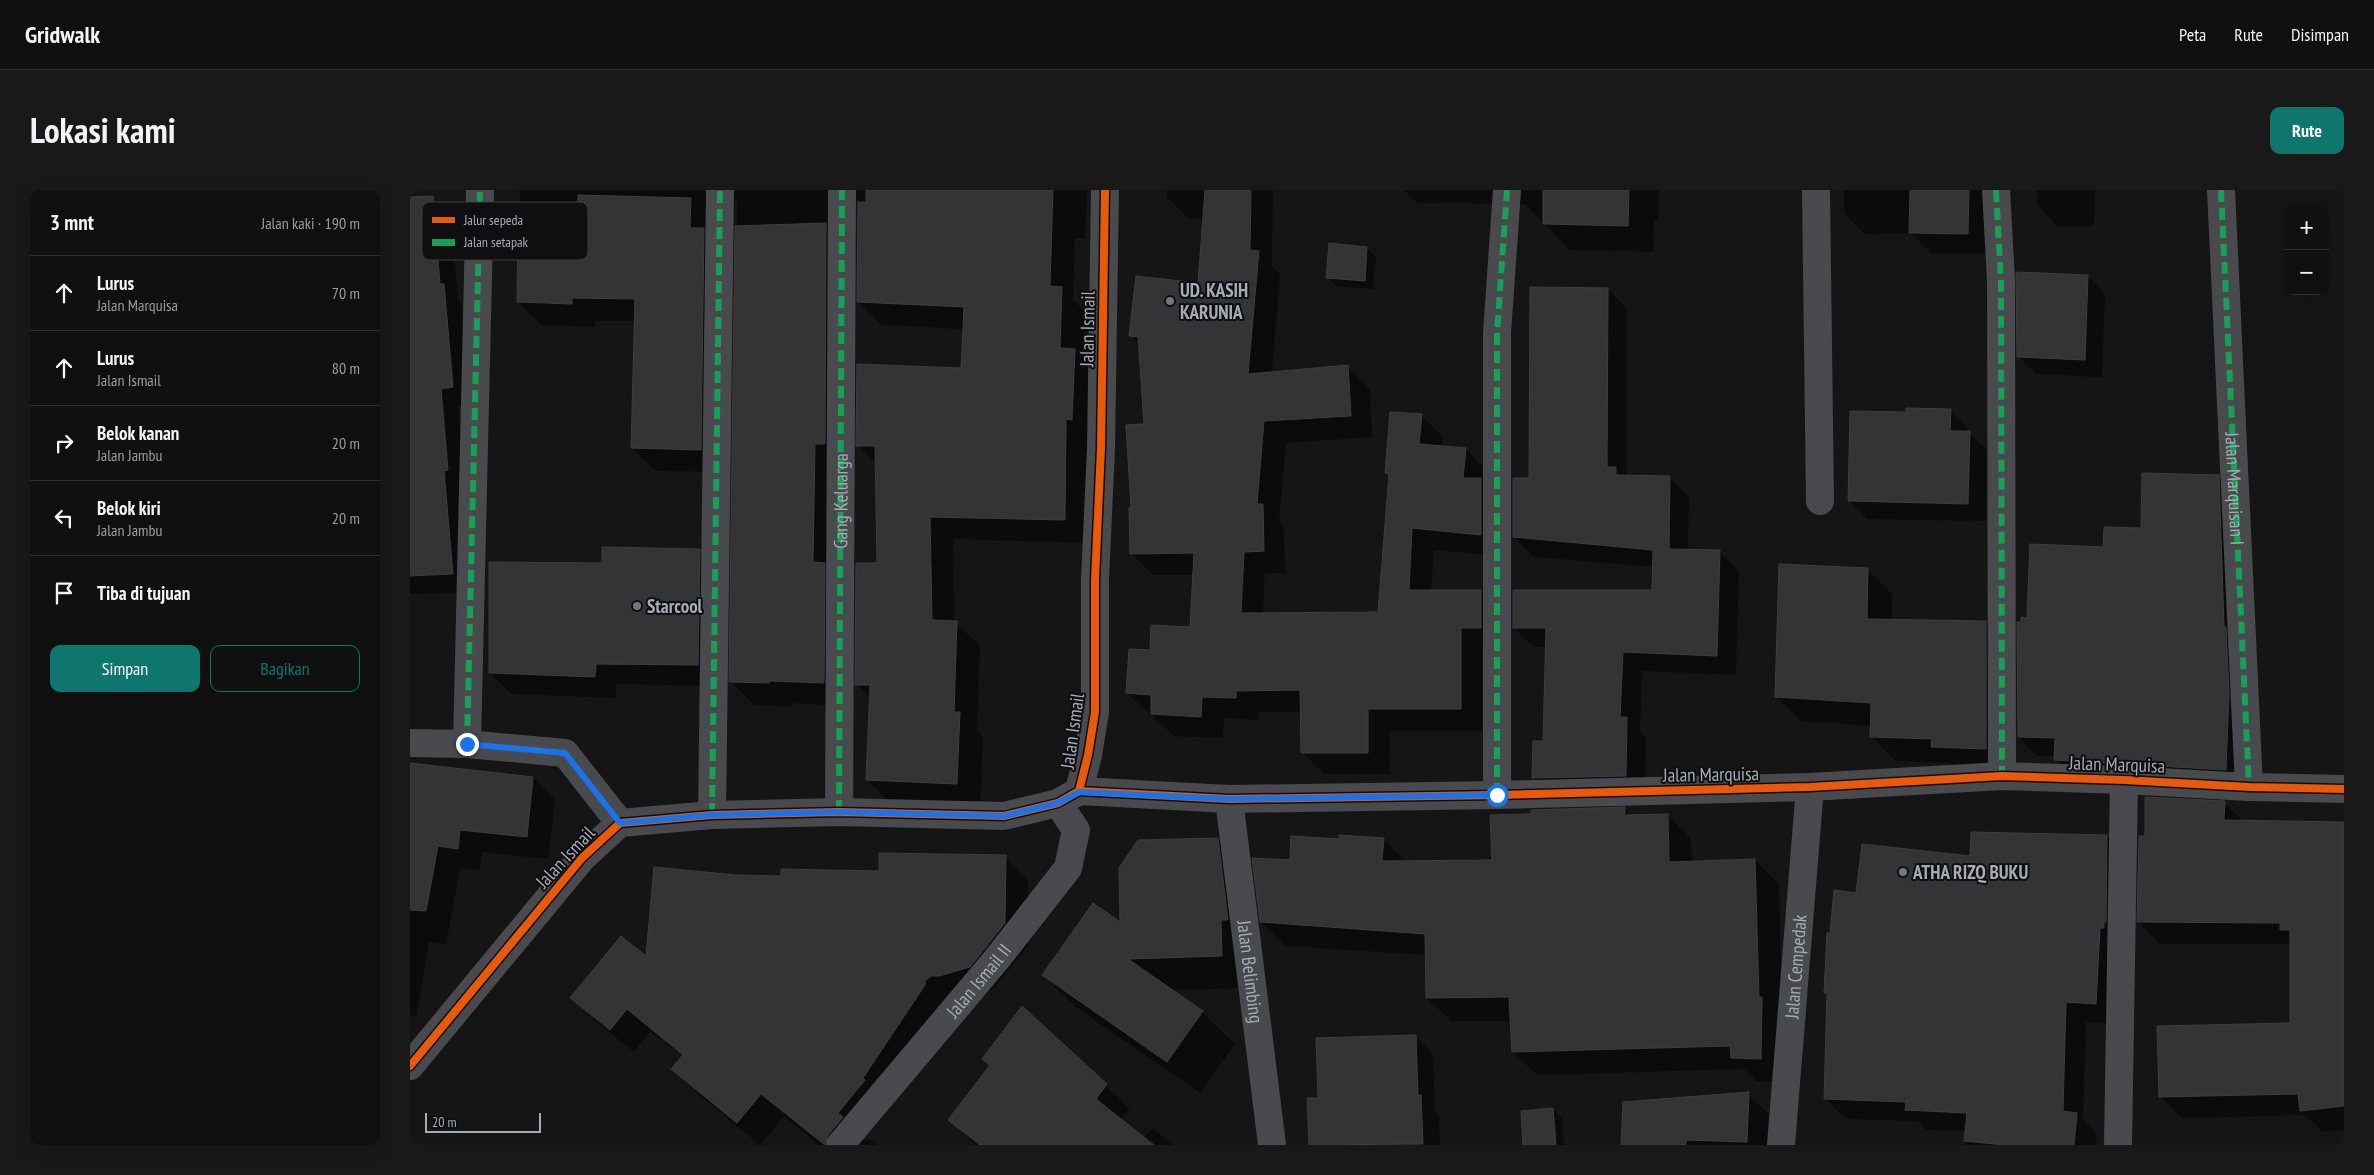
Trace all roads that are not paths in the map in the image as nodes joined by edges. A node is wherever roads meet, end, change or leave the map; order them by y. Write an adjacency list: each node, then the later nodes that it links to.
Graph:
1 (720, 190): 21 (street)
2 (842, 190): 20 (street, Gang Keluarga)
3 (1105, 190): 18 (street, Jalan Ismail)
4 (1508, 190): 17 (street)
5 (1816, 190): 9 (street)
6 (1996, 190): 12 (street)
7 (2221, 190): 14 (street, Jalan Marquisan I)
8 (478, 260): 11 (street)
9 (1820, 500)
10 (410, 742): 11 (street)
11 (467, 744): 22 (street)
12 (2002, 776): 13 (street, Jalan Marquisa); 15 (street, Jalan Marquisa)
13 (2124, 780): 14 (street, Jalan Marquisa); 27 (street)
14 (2249, 787): 16 (street, Jalan Marquisa)
15 (1810, 788): 17 (street, Jalan Marquisa); 26 (street, Jalan Cempedak)
16 (2344, 789)
17 (1497, 795): 19 (street, Jalan Marquisa)
18 (1068, 797): 19 (street, Jalan Marquisa); 20 (street, Jalan Ismail); 24 (street, Jalan Ismail II)
19 (1229, 799): 25 (street, Jalan Belimbing)
20 (839, 812): 21 (street, Jalan Ismail)
21 (712, 815): 22 (street, Jalan Ismail)
22 (620, 823): 23 (street, Jalan Ismail)
23 (410, 1066)
24 (840, 1145)
25 (1272, 1145)
26 (1781, 1145)
27 (2118, 1145)

